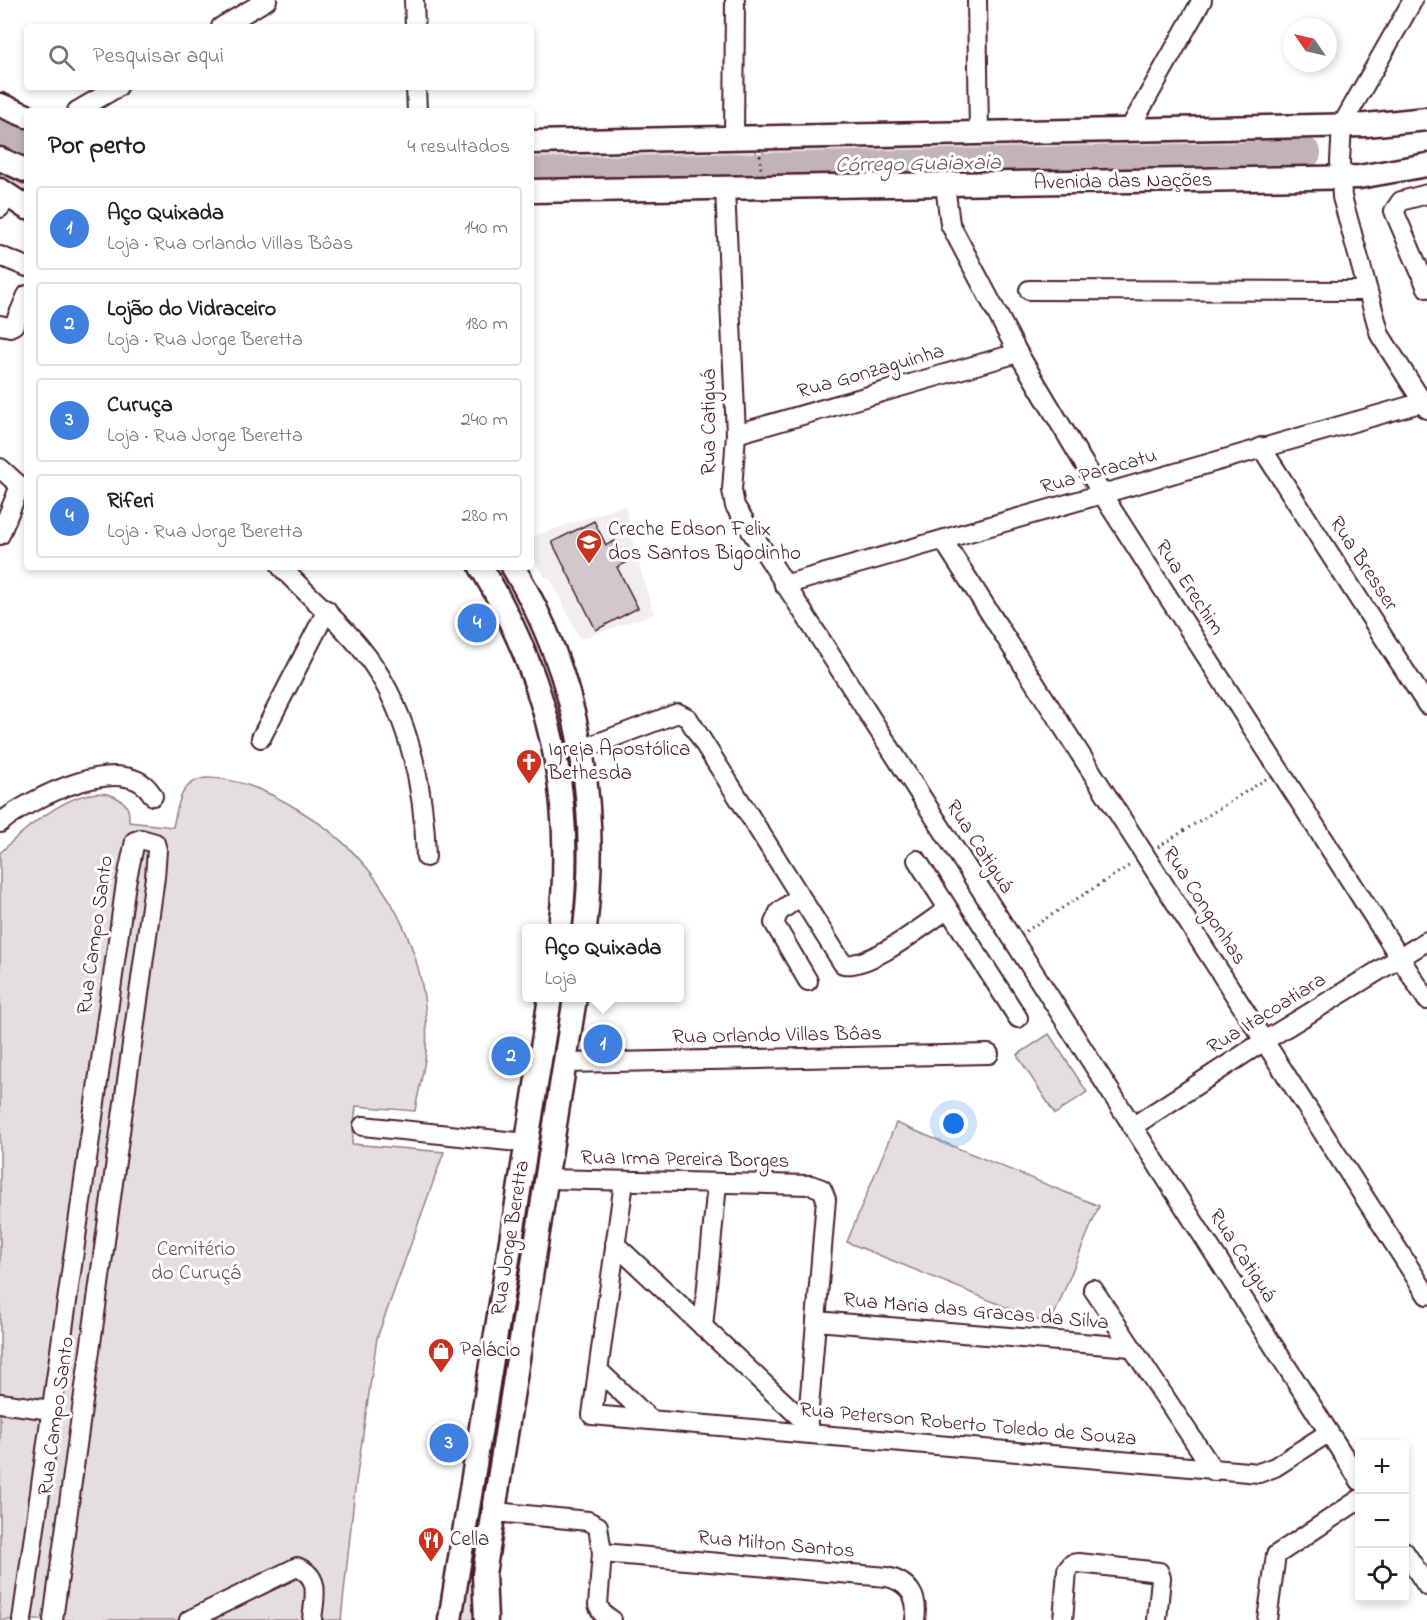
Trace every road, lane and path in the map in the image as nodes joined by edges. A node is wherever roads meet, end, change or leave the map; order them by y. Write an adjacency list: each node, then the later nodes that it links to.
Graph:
1 (414, 0): 8 (street)
2 (735, 0): 19 (street)
3 (977, 0): 18 (street)
4 (1202, 0): 17 (street)
5 (1413, 0): 16 (street)
6 (263, 1): 7 (street)
7 (226, 24)
8 (415, 24)
9 (113, 90): 12 (street)
10 (416, 90): 13 (street)
11 (0, 105): 14 (main road)
12 (82, 108)
13 (417, 108)
14 (24, 115)
15 (1427, 119): 16 (main road)
16 (1342, 124): 17 (main road); 24 (street)
17 (1130, 128): 18 (main road)
18 (979, 133): 19 (main road)
19 (734, 139): 20 (main road)
20 (534, 142)
21 (0, 159): 23 (main road)
22 (1427, 165): 24 (main road, Avenida das Nações)
23 (24, 170)
24 (1340, 177): 25 (main road, Avenida das Nações); 35 (street)
25 (945, 185): 26 (main road, Avenida das Nações); 38 (street, Rua Erechim)
26 (724, 188): 27 (main road, Avenida das Nações); 40 (street, Rua Catiguá)
27 (534, 191)
28 (1427, 194): 33 (street)
29 (2, 197): 30 (main road)
30 (24, 207)
31 (0, 256): 32 (street)
32 (24, 266)
33 (1427, 288)
34 (1029, 290): 35 (street)
35 (1366, 291): 39 (street)
36 (24, 302): 37 (street)
37 (0, 325)
38 (1018, 353): 40 (street, Rua Gonzaguinha); 43 (street, Rua Erechim)
39 (1425, 404): 41 (street, Rua Paracatu)
40 (736, 434): 49 (street, Rua Catiguá)
41 (1261, 447): 43 (street, Rua Paracatu); 51 (street, Rua Bresser)
42 (0, 468): 44 (street)
43 (1102, 495): 45 (street, Rua Paracatu); 63 (street, Rua Erechim)
44 (0, 535)
45 (943, 540): 49 (street, Rua Paracatu); 71 (street, Rua Congonhas)
46 (284, 570): 50 (street)
47 (483, 570): 60 (main road)
48 (515, 570): 53 (main road)
49 (784, 585): 77 (street, Rua Catiguá)
50 (327, 610): 52 (street); 56 (street)
51 (1427, 705)
52 (261, 738)
53 (582, 749): 58 (street); 61 (main road)
54 (153, 796): 55 (street)
55 (0, 823)
56 (426, 857)
57 (916, 860): 59 (street)
58 (799, 897): 59 (street); 66 (street)
59 (948, 909): 70 (street)
60 (560, 924)
61 (585, 924)
62 (1427, 941): 63 (street, Rua Itacoatiara)
63 (1400, 958): 67 (street, Rua Erechim); 71 (street, Rua Itacoatiara)
64 (114, 961): 65 (street); 65 (street, Rua Campo Santo); 74 (street, Rua Campo Santo)
65 (143, 965): 75 (street, Rua Campo Santo)
66 (808, 981)
67 (1427, 1000)
68 (549, 1002): 78 (main road, Rua Jorge Beretta)
69 (574, 1002): 73 (main road, Rua Jorge Beretta)
70 (1018, 1018)
71 (1264, 1041): 77 (street, Rua Itacoatiara); 86 (street, Rua Congonhas)
72 (989, 1054): 73 (street, Rua Orlando Villas Bôas)
73 (565, 1063): 79 (main road, Rua Jorge Beretta)
74 (97, 1086): 75 (street); 82 (street, Rua Campo Santo)
75 (126, 1089): 83 (street, Rua Campo Santo)
76 (363, 1126): 78 (street)
77 (1132, 1127): 97 (street, Rua Catiguá)
78 (526, 1143): 113 (main road, Rua Jorge Beretta)
79 (547, 1179): 80 (street, Rua Irma Pereira Borges); 103 (main road, Rua Jorge Beretta)
80 (624, 1182): 81 (street, Rua Irma Pereira Borges); 84 (street)
81 (717, 1184): 87 (street, Rua Irma Pereira Borges); 88 (street)
82 (79, 1213): 83 (street); 89 (street, Rua Campo Santo)
83 (108, 1217): 90 (street, Rua Campo Santo)
84 (615, 1244): 88 (street); 92 (street)
85 (1093, 1289): 91 (street)
86 (1427, 1295)
87 (816, 1321): 91 (street, Rua Maria das Gracas da Silva); 96 (street)
88 (703, 1327): 96 (street)
89 (62, 1338): 90 (street); 94 (street, Rua Campo Santo)
90 (90, 1340): 99 (street, Rua Campo Santo)
91 (1131, 1347): 100 (street)
92 (598, 1370): 95 (street); 95 (street, Rua Peterson Roberto Toledo de Souza)
93 (0, 1402): 94 (street)
94 (51, 1410): 98 (street, Rua Campo Santo)
95 (651, 1420): 96 (street, Rua Peterson Roberto Toledo de Souza)
96 (808, 1429): 100 (street, Rua Peterson Roberto Toledo de Souza)
97 (1328, 1433): 100 (street, Rua Peterson Roberto Toledo de Souza); 101 (street, Rua Catiguá)
98 (44, 1460): 99 (street); 106 (street, Rua Campo Santo)
99 (73, 1464): 108 (street, Rua Campo Santo)
100 (1214, 1471)
101 (1355, 1475)
102 (1355, 1502): 119 (street)
103 (495, 1512): 104 (street); 114 (main road, Rua Jorge Beretta)
104 (602, 1553): 115 (street); 116 (street, Rua Milton Santos)
105 (1409, 1558): 107 (street)
106 (27, 1580): 108 (street); 109 (street, Rua Campo Santo)
107 (1426, 1581)
108 (58, 1584): 110 (street, Rua Campo Santo)
109 (22, 1620)
110 (53, 1620)
111 (189, 1620): 112 (street)
112 (312, 1620)
113 (450, 1620)
114 (486, 1620)
115 (612, 1620)
116 (915, 1620)
117 (1063, 1620): 118 (street)
118 (1157, 1620)
119 (1267, 1620)

